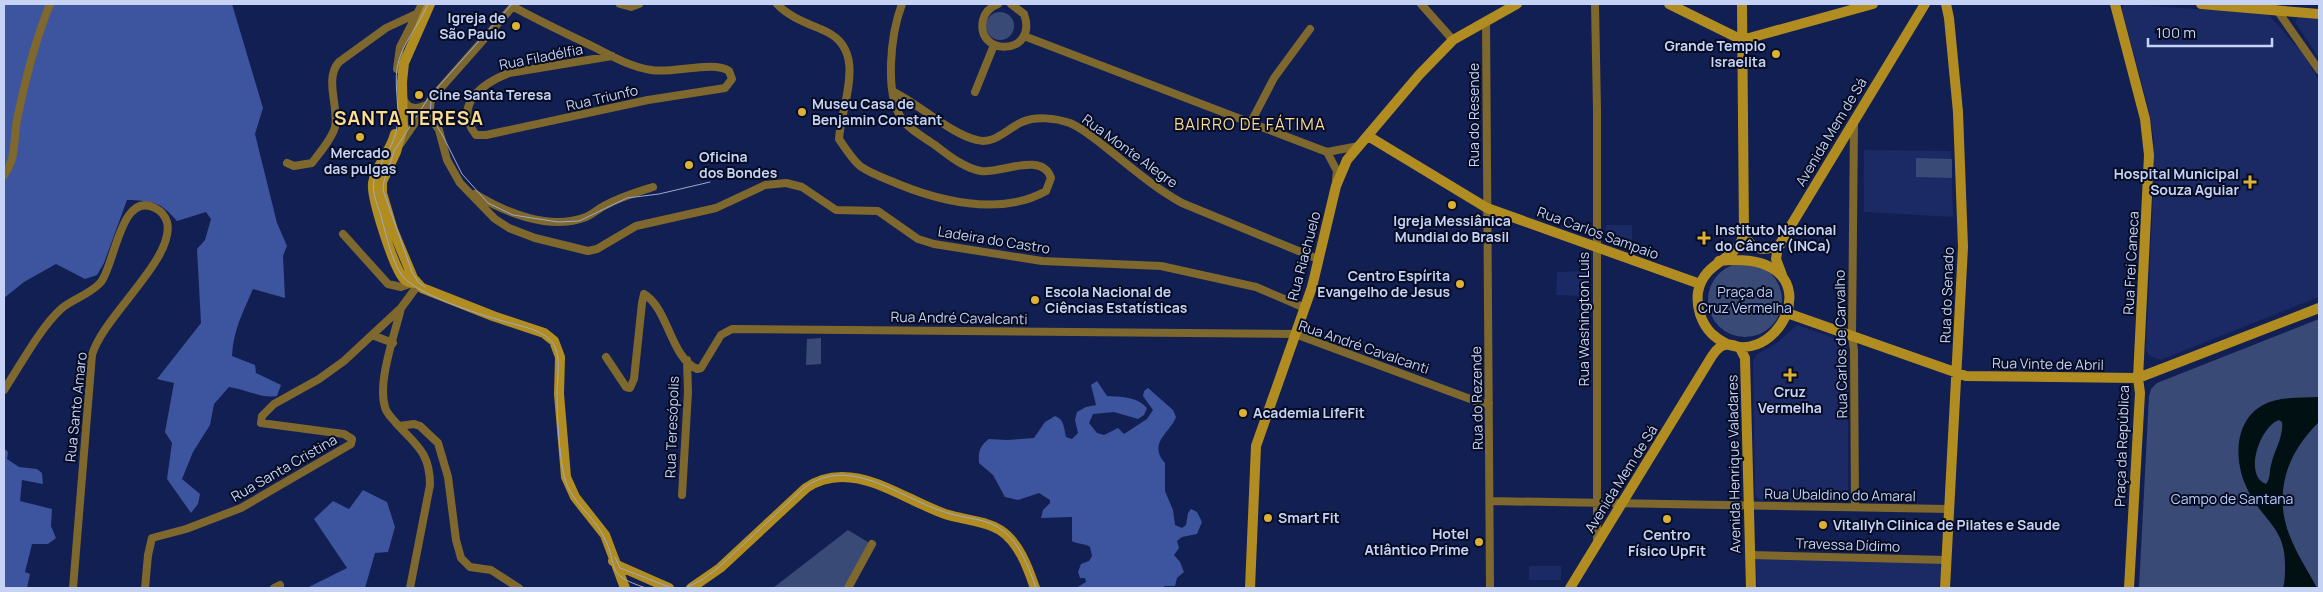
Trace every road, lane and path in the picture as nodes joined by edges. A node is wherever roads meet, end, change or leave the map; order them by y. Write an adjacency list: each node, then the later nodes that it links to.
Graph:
1 (50, 4): 44 (street)
2 (620, 4): 3 (street)
3 (639, 4)
4 (776, 4): 30 (street)
5 (902, 4): 30 (street)
6 (998, 4): 27 (street)
7 (1011, 4): 24 (street)
8 (1421, 4): 25 (street)
9 (1517, 4): 22 (street, Rua Riachuelo)
10 (1594, 4): 52 (street, Rua Washington Luis)
11 (1669, 4): 26 (street)
12 (1742, 4): 26 (street)
13 (1873, 4): 26 (street)
14 (1925, 4): 34 (street, Avenida Mem de Sá)
15 (1946, 4): 69 (street, Rua do Senado)
16 (2115, 4): 70 (street, Rua Frei Caneca)
17 (2201, 4): 19 (street)
18 (513, 5): 28 (street); 33 (street)
19 (2273, 7): 21 (street); 29 (street)
20 (424, 8): 32 (street); 43 (street); 56 (street)
21 (2319, 14)
22 (1486, 21): 25 (street, Rua Riachuelo); 48 (street, Rua do Resende)
23 (1310, 29): 36 (street)
24 (1024, 36): 27 (street); 36 (street)
25 (1453, 40): 39 (street, Rua Riachuelo)
26 (1742, 40): 50 (street)
27 (994, 45): 31 (street)
28 (612, 56): 38 (street, Rua Filadélfia); 38 (street, Rua Triunfo)
29 (2319, 70)
30 (894, 92): 53 (street, Rua Monte Alegre)
31 (975, 92)
32 (403, 98): 33 (street); 41 (street)
33 (429, 101): 35 (street, Ladeira do Castro); 37 (street)
34 (1854, 121): 51 (street, Avenida Mem de Sá); 64 (street, Rua Carlos de Carvalho)
35 (436, 124): 37 (street); 47 (street, Ladeira do Castro)
36 (1250, 124): 42 (street)
37 (408, 131): 41 (street)
38 (486, 135)
39 (1368, 136): 40 (street, Rua Riachuelo); 48 (street, Rua Carlos Sampaio)
40 (1359, 146): 42 (street); 45 (street, Rua Riachuelo)
41 (396, 152): 56 (street)
42 (1327, 152): 45 (street)
43 (287, 163)
44 (4, 175)
45 (1336, 186): 53 (street, Rua Riachuelo)
46 (653, 187): 47 (street)
47 (469, 191): 59 (street, Ladeira do Castro)
48 (1487, 208): 52 (street, Rua Carlos Sampaio); 72 (street, Rua do Rezende)
49 (343, 234): 56 (street)
50 (1744, 234): 51 (street); 54 (street)
51 (1781, 244): 55 (street, Avenida Mem de Sá)
52 (1597, 247): 57 (street, Rua Carlos Sampaio); 76 (street, Rua Washington Luis)
53 (1318, 259): 59 (street, Rua Riachuelo)
54 (1719, 261): 55 (street); 57 (street)
55 (1784, 278): 61 (street)
56 (416, 284): 58 (street, Rua Santa Cristina); 85 (street)
57 (1700, 284): 66 (street)
58 (401, 308): 63 (street, Rua Santa Cristina); 65 (street)
59 (1305, 308): 62 (street, Rua Riachuelo)
60 (2319, 308): 70 (street, Praça da República)
61 (1787, 313): 64 (street); 66 (street)
62 (1295, 334): 68 (street, Rua André Cavalcanti); 72 (street, Rua André Cavalcanti); 95 (street, Rua Riachuelo)
63 (372, 335): 65 (street); 87 (street, Rua Santa Cristina)
64 (1852, 336): 69 (street); 79 (street, Rua Carlos de Carvalho)
65 (393, 343): 73 (street)
66 (1733, 345): 77 (street, Avenida Mem de Sá); 78 (street, Avenida Henrique Valadares)
67 (606, 357): 68 (street)
68 (687, 360): 74 (street, Rua Teresópolis)
69 (1957, 374): 70 (street, Rua Vinte de Abril); 80 (street, Rua do Senado)
70 (2138, 378): 100 (street, Praça da República)
71 (4, 390): 86 (street, Rua Santo Amaro)
72 (1489, 403): 75 (street, Rua do Rezende)
73 (399, 426): 88 (street); 89 (street)
74 (682, 494)
75 (1490, 501): 76 (street, Rua Ubaldino do Amaral); 96 (street, Rua do Rezende)
76 (1597, 502): 77 (street, Rua Ubaldino do Amaral); 82 (street, Rua Washington Luis)
77 (1623, 503): 78 (street, Rua Ubaldino do Amaral); 82 (street, Avenida Mem de Sá)
78 (1749, 506): 79 (street, Rua Ubaldino do Amaral); 83 (street, Avenida Henrique Valadares)
79 (1855, 507): 80 (street, Rua Ubaldino do Amaral)
80 (1949, 509): 84 (street, Rua do Senado)
81 (872, 544): 93 (street)
82 (1596, 545): 97 (street, Avenida Mem de Sá)
83 (1750, 555): 84 (street, Travessa Dídimo); 98 (street, Avenida Henrique Valadares)
84 (1946, 560): 99 (street, Rua do Senado)
85 (613, 561): 90 (street); 91 (street)
86 (73, 588)
87 (145, 588)
88 (410, 588)
89 (519, 588)
90 (625, 588)
91 (669, 588)
92 (691, 588): 94 (street)
93 (848, 588)
94 (1035, 588)
95 (1250, 588)
96 (1490, 588)
97 (1570, 588)
98 (1751, 588)
99 (1945, 588)
100 (2129, 588)

